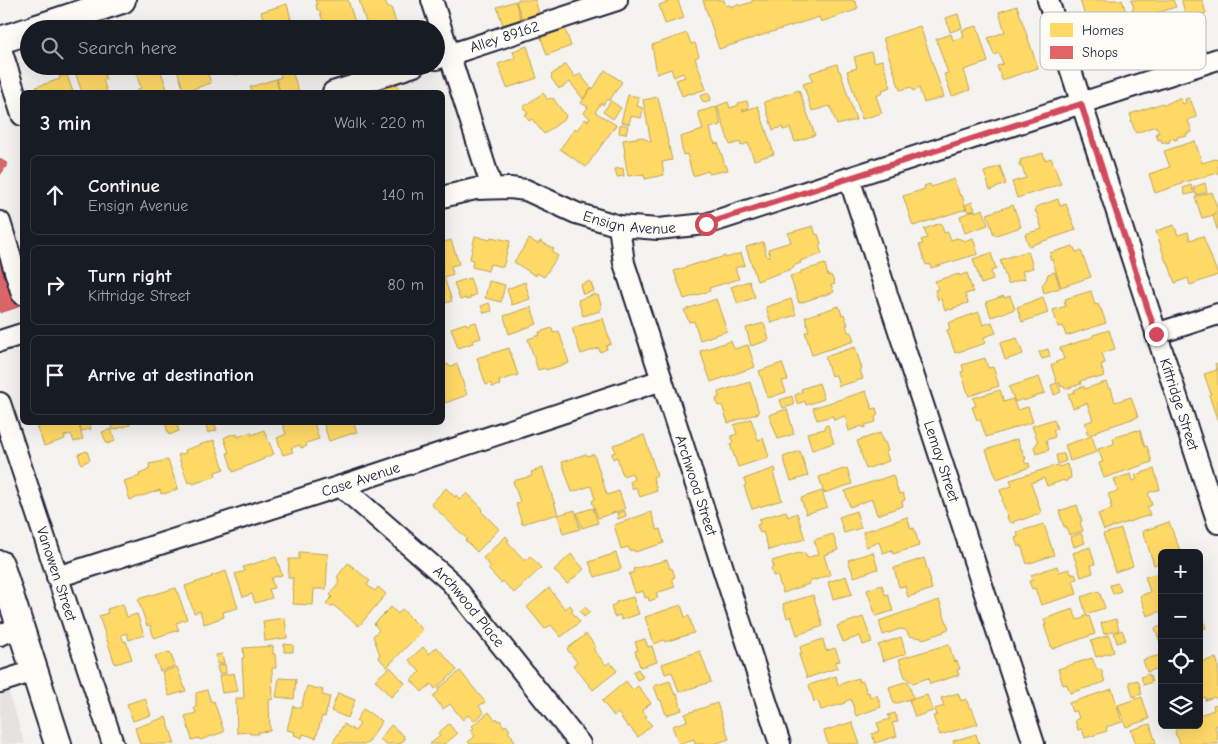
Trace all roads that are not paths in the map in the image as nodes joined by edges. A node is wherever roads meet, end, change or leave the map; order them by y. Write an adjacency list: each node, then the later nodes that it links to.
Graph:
1 (122, 0): 6 (main road)
2 (432, 0): 7 (street)
3 (617, 0): 11 (street, Alley 89162)
4 (1048, 0): 5 (street, Kittridge Street)
5 (1052, 12)
6 (61, 20)
7 (436, 20)
8 (20, 34): 9 (main road)
9 (0, 40)
10 (0, 46): 20 (street)
11 (445, 56)
12 (1218, 59): 14 (street, Ensign Avenue)
13 (445, 62): 22 (street)
14 (1206, 63)
15 (1070, 70): 19 (street, Kittridge Street)
16 (1185, 70): 19 (street, Ensign Avenue)
17 (386, 75): 18 (street)
18 (339, 90)
19 (1081, 104): 21 (street, Ensign Avenue); 28 (street, Kittridge Street)
20 (20, 109)
21 (849, 178): 25 (street, Ensign Avenue); 44 (street, Lemay Street)
22 (492, 188): 23 (street, Ensign Avenue); 25 (street, Ensign Avenue)
23 (445, 196)
24 (0, 222): 26 (street)
25 (619, 226): 31 (street, Archwood Street)
26 (20, 287)
27 (1218, 314): 28 (street)
28 (1156, 334): 34 (street, Kittridge Street)
29 (20, 335): 30 (street)
30 (0, 341)
31 (662, 380): 33 (street, Case Avenue); 43 (street, Archwood Street)
32 (0, 403): 36 (street, Vanowen Street)
33 (341, 486): 36 (street, Case Avenue); 42 (street, Archwood Place)
34 (1218, 523)
35 (0, 564): 37 (main road)
36 (57, 577): 41 (street, Vanowen Street)
37 (10, 631): 38 (main road)
38 (34, 671): 39 (street); 40 (main road)
39 (0, 682)
40 (58, 744)
41 (113, 744)
42 (580, 744)
43 (780, 744)
44 (1034, 744)

